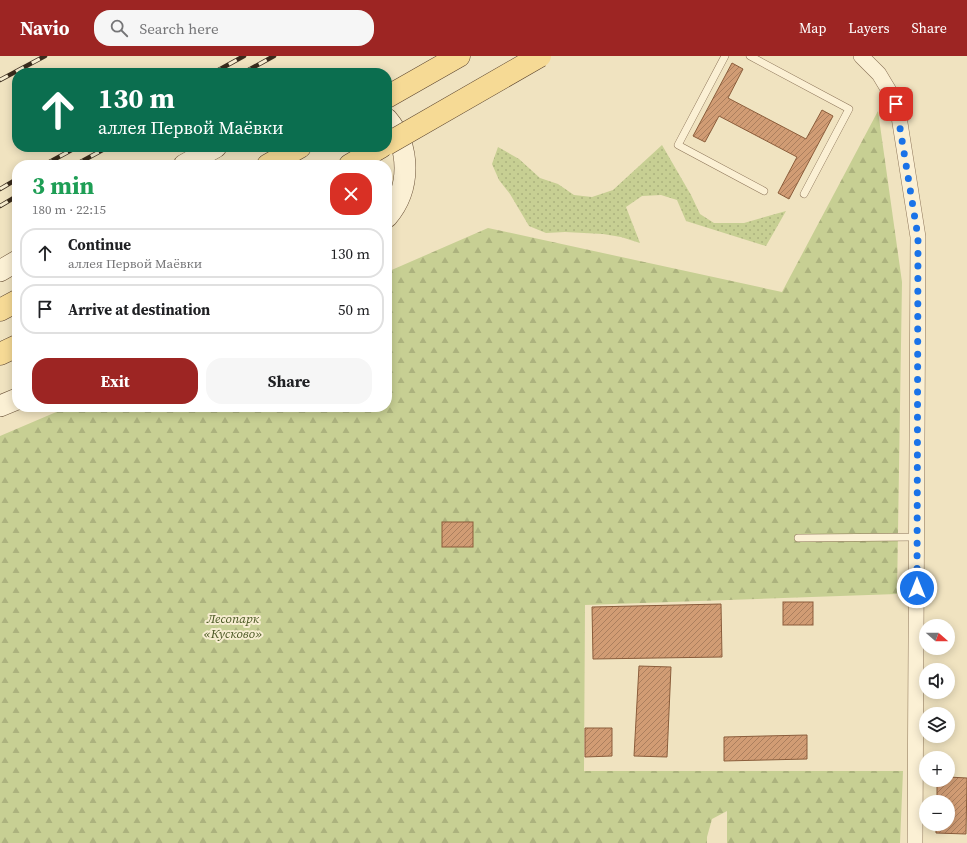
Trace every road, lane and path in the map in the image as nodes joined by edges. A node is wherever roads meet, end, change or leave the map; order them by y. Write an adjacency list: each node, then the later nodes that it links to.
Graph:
1 (459, 56): 6 (main road)
2 (540, 56): 8 (main road, bridge)
3 (725, 56): 15 (lane)
4 (750, 56): 16 (lane)
5 (861, 56): 26 (street)
6 (392, 94)
7 (392, 127): 17 (main road)
8 (392, 141)
9 (207, 152): 12 (main road)
10 (291, 152): 13 (main road)
11 (372, 152): 14 (main road)
12 (193, 160)
13 (277, 160)
14 (359, 160)
15 (764, 191)
16 (804, 194)
17 (392, 209)
18 (12, 264): 19 (main road)
19 (0, 271)
20 (12, 304): 21 (main road)
21 (0, 310)
22 (12, 348): 23 (main road)
23 (0, 354)
24 (12, 401): 25 (main road)
25 (0, 406)
26 (917, 537): 27 (lane); 28 (street)
27 (798, 538)
28 (915, 843)

